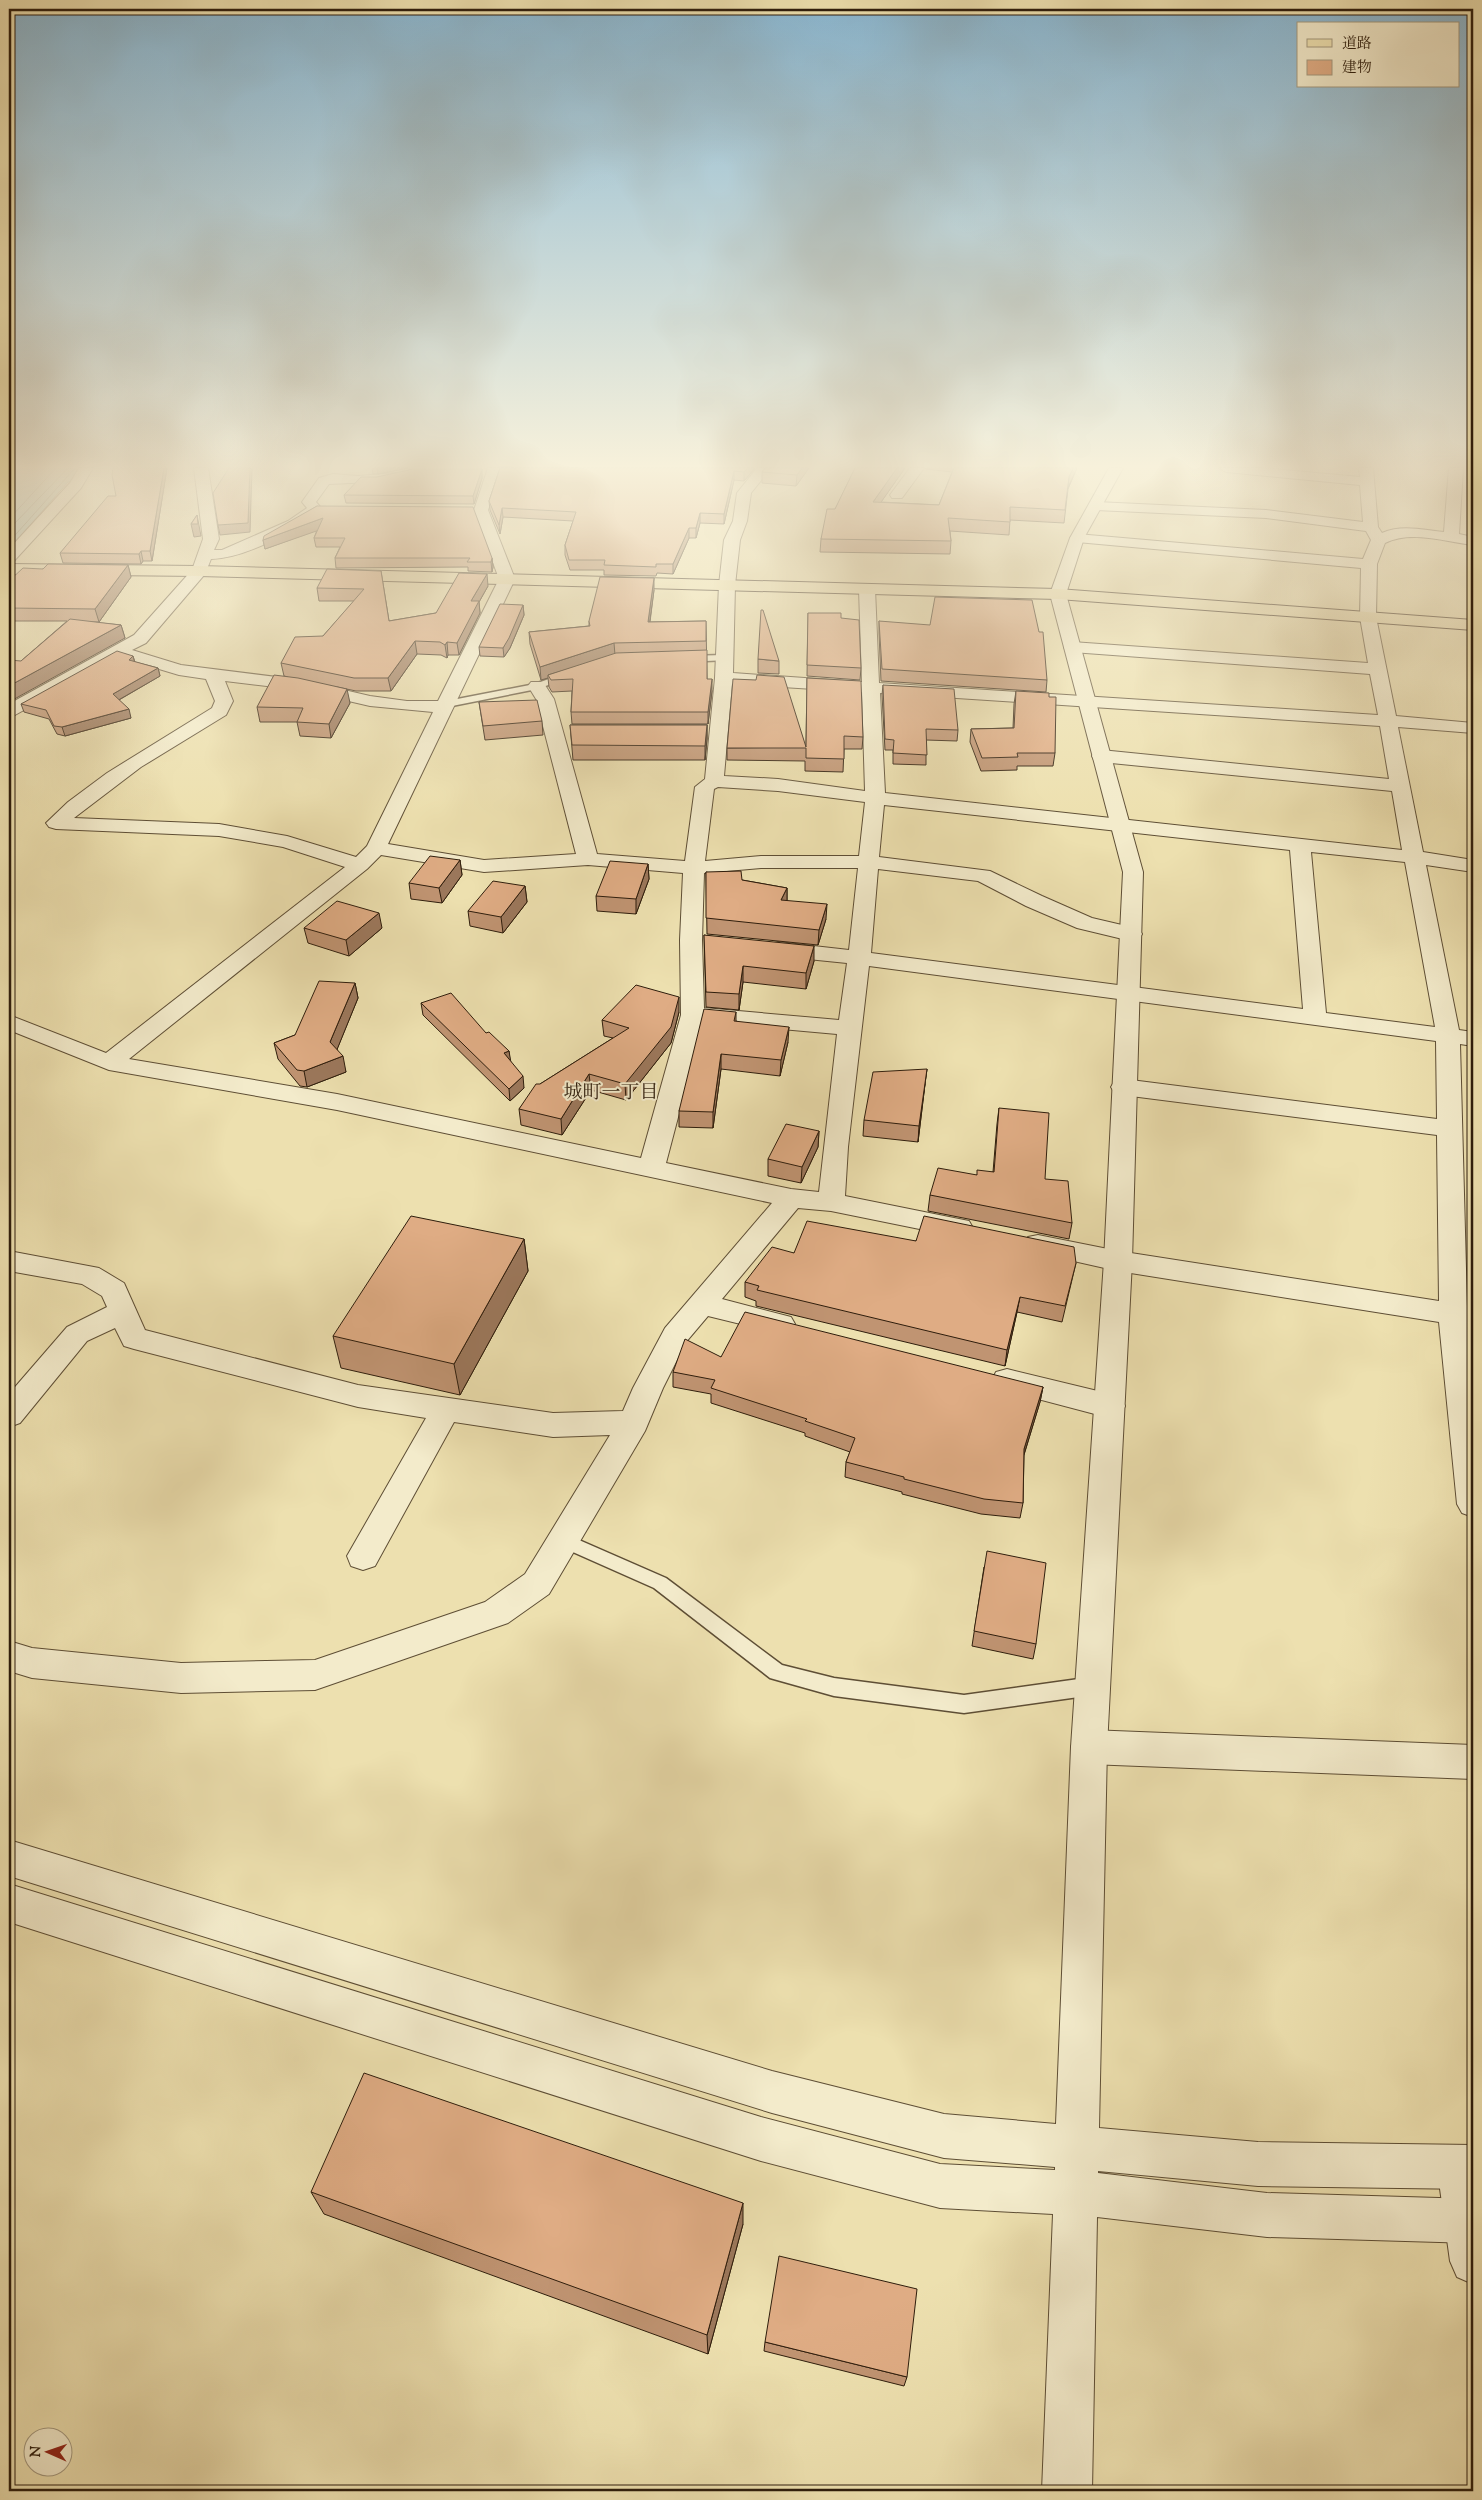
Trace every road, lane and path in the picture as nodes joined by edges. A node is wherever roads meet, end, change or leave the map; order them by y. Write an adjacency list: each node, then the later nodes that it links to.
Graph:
1 (184, 585): 12 (street)
2 (504, 585): 22 (street)
3 (715, 585): 4 (main road)
4 (727, 585): 7 (main road); 13 (street)
5 (1061, 585): 8 (street)
6 (1369, 585): 9 (street)
7 (867, 589): 8 (main road); 20 (street)
8 (1058, 594): 9 (main road); 11 (street)
9 (1368, 617): 10 (main road); 15 (street)
10 (1473, 625)
11 (1072, 647): 15 (street); 21 (street)
12 (119, 652): 17 (street); 23 (street)
13 (724, 658): 14 (lane); 18 (street)
14 (675, 659)
15 (1378, 669): 24 (street)
16 (580, 671): 19 (lane)
17 (213, 674): 22 (street); 40 (street)
18 (724, 678): 20 (street); 27 (street)
19 (537, 686): 22 (lane); 28 (street)
20 (870, 687): 21 (street); 33 (street)
21 (1086, 702): 24 (street); 30 (street)
22 (446, 706): 36 (street)
23 (9, 711)
24 (1387, 721): 25 (street); 32 (street)
25 (1473, 728)
26 (699, 731): 27 (street)
27 (718, 731): 31 (street)
28 (553, 732): 29 (street); 38 (street)
29 (572, 732)
30 (1101, 756): 32 (street); 34 (street)
31 (714, 781): 33 (street); 42 (street)
32 (1400, 786): 37 (street)
33 (875, 798): 34 (street); 39 (street)
34 (1119, 824): 35 (street); 43 (street)
35 (1300, 844): 37 (street); 48 (street)
36 (376, 848): 38 (street); 40 (street)
37 (1414, 856): 41 (street); 51 (street)
38 (588, 859): 42 (street)
39 (869, 862): 42 (street); 43 (street); 45 (street)
40 (360, 865): 53 (street)
41 (1473, 866)
42 (694, 868): 47 (street)
43 (1131, 934): 46 (street)
44 (760, 947): 45 (street)
45 (859, 958): 46 (street); 50 (street)
46 (1127, 995): 48 (street); 54 (street)
47 (693, 1015): 50 (street); 56 (street)
48 (1314, 1018): 51 (street)
49 (9, 1022): 53 (street)
50 (850, 1028): 58 (street)
51 (1448, 1034): 52 (street); 55 (street)
52 (1473, 1039)
53 (108, 1063): 56 (street)
54 (1124, 1087): 55 (street); 62 (street)
55 (1450, 1129): 65 (street)
56 (652, 1166): 57 (street)
57 (791, 1198): 58 (street); 63 (street)
58 (830, 1202): 59 (street)
59 (984, 1233)
60 (1012, 1239): 62 (street)
61 (9, 1261): 64 (street)
62 (1118, 1261): 65 (street); 68 (street)
63 (702, 1304): 66 (street); 71 (street)
64 (123, 1312): 69 (street); 70 (street)
65 (1463, 1315): 72 (street)
66 (806, 1330)
67 (977, 1373): 68 (street)
68 (1110, 1406): 77 (street)
69 (446, 1409): 71 (street); 75 (street)
70 (9, 1415)
71 (634, 1423): 74 (street)
72 (1471, 1472): 73 (street)
73 (1473, 1504)
74 (563, 1540): 76 (street); 77 (lane)
75 (363, 1556)
76 (9, 1656)
77 (1093, 1686): 78 (street)
78 (1089, 1747): 79 (street); 82 (street)
79 (1473, 1762)
80 (9, 1858): 82 (street)
81 (9, 1903): 84 (street)
82 (1078, 2148): 83 (street); 84 (street)
83 (1466, 2167): 85 (street)
84 (1077, 2193): 85 (street); 86 (street)
85 (1471, 2234)
86 (1067, 2491)

